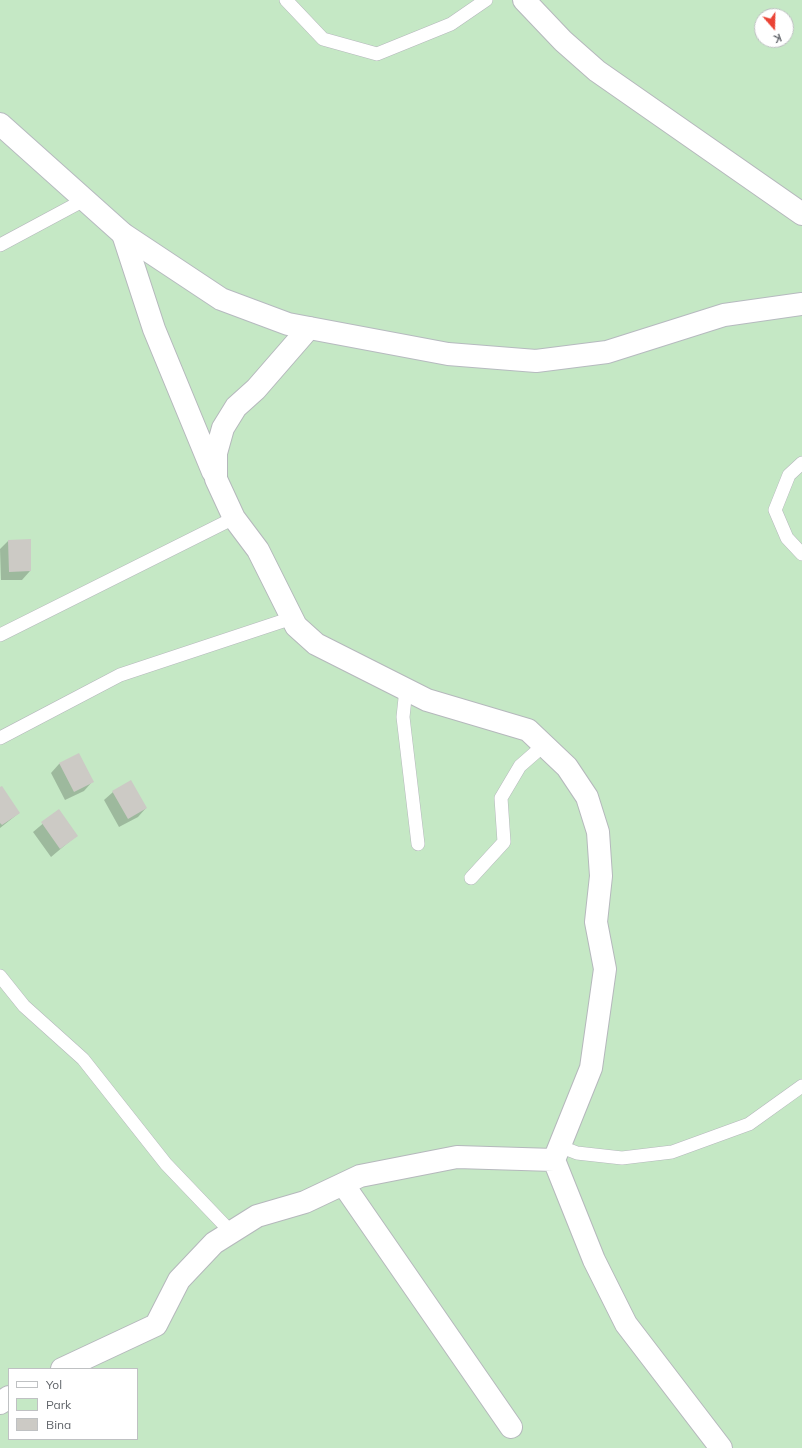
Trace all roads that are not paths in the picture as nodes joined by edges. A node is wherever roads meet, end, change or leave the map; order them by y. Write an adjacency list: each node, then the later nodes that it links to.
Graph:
1 (286, 0): 2 (lane)
2 (486, 0)
3 (524, 0): 6 (street)
4 (0, 124): 5 (street)
5 (84, 200): 7 (street); 8 (lane)
6 (802, 214)
7 (123, 234): 10 (street); 12 (street)
8 (0, 245)
9 (802, 304): 10 (street)
10 (309, 328): 12 (street)
11 (802, 463): 14 (lane)
12 (216, 479): 13 (street)
13 (234, 518): 15 (street); 16 (lane)
14 (802, 554)
15 (292, 618): 17 (street); 18 (lane)
16 (0, 635)
17 (406, 689): 19 (street); 20 (lane)
18 (0, 738)
19 (544, 744): 21 (lane); 24 (street)
20 (418, 844)
21 (471, 878)
22 (0, 976): 26 (lane)
23 (802, 1086): 24 (lane)
24 (556, 1153): 25 (street); 29 (street)
25 (343, 1184): 26 (street); 28 (street)
26 (230, 1232): 27 (street)
27 (64, 1368)
28 (511, 1427)
29 (721, 1448)

